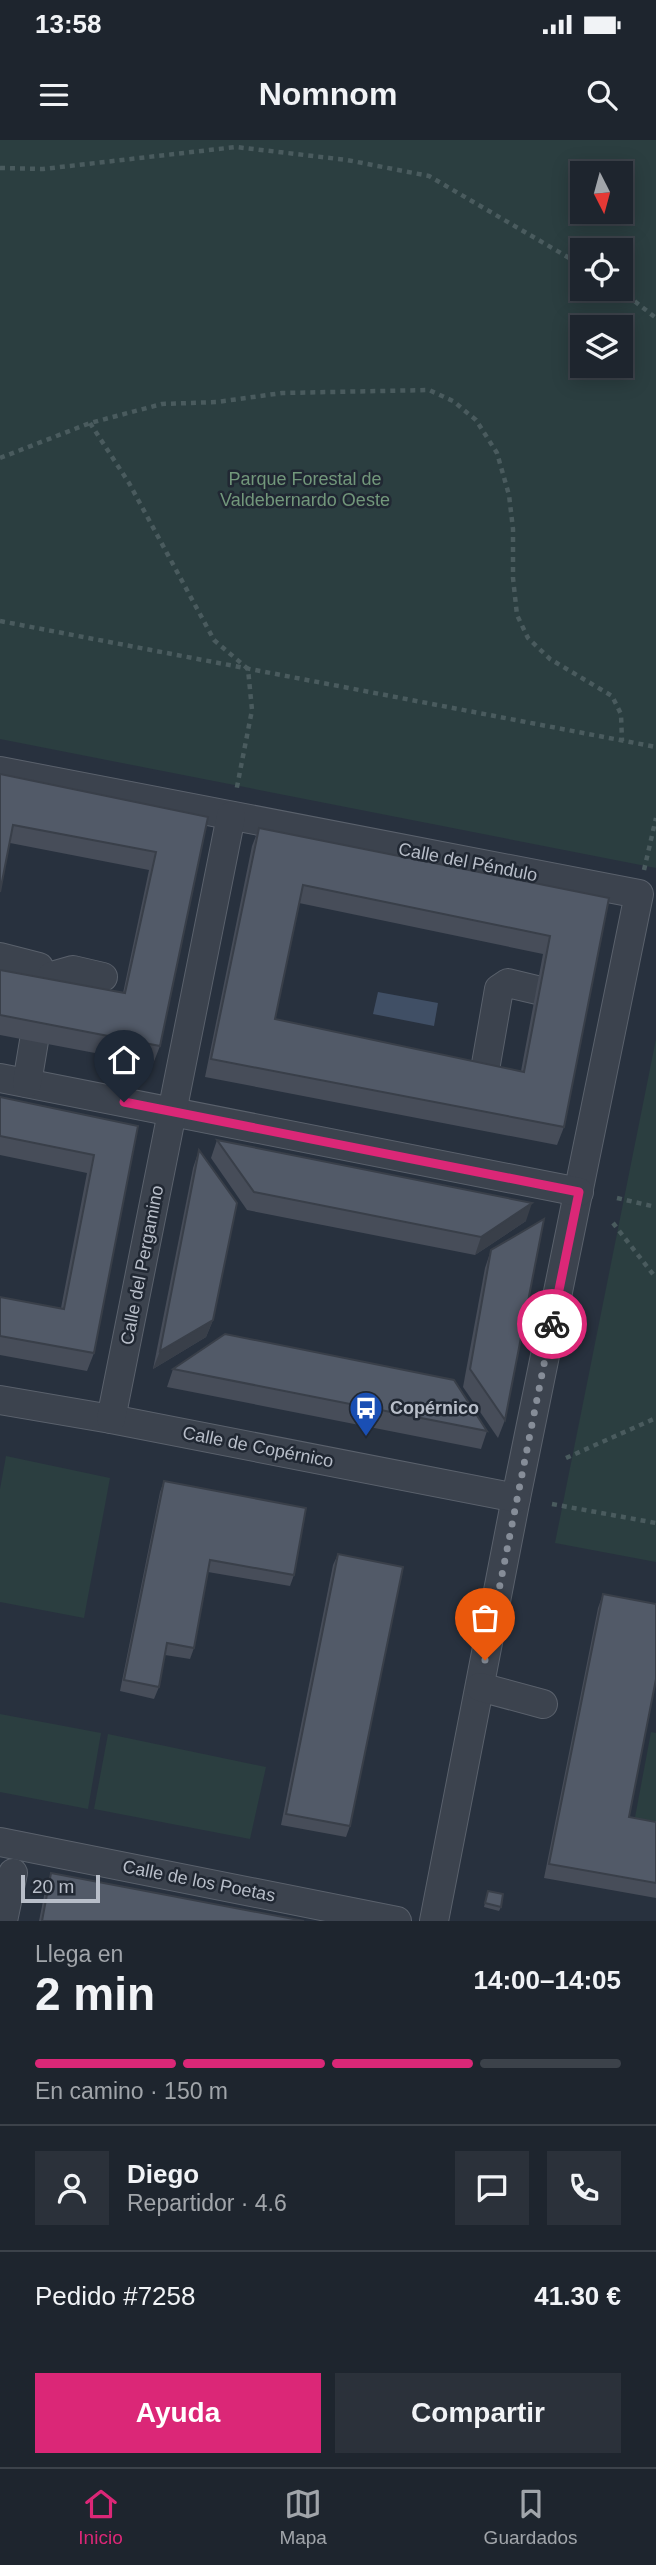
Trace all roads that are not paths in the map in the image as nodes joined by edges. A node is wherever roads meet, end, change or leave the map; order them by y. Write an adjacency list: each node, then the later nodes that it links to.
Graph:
1 (0, 771): 2 (street, Calle del Péndulo)
2 (231, 816): 9 (street, Calle del Pergamino); 10 (street, Calle del Péndulo)
3 (0, 957): 4 (street)
4 (103, 977)
5 (537, 990): 7 (street)
6 (34, 1041): 8 (street)
7 (486, 1064)
8 (13, 1081): 9 (street)
9 (172, 1111): 10 (street); 12 (street, Calle del Pergamino)
10 (579, 1192): 13 (street)
11 (0, 1400): 12 (street, Calle de Copérnico)
12 (111, 1419): 13 (street, Calle de Copérnico)
13 (516, 1498): 14 (street)
14 (480, 1687): 15 (street); 20 (street)
15 (543, 1704)
16 (0, 1842): 19 (street, Calle de los Poetas)
17 (13, 1873): 18 (street)
18 (3, 1921)
19 (397, 1921)
20 (434, 1921)

